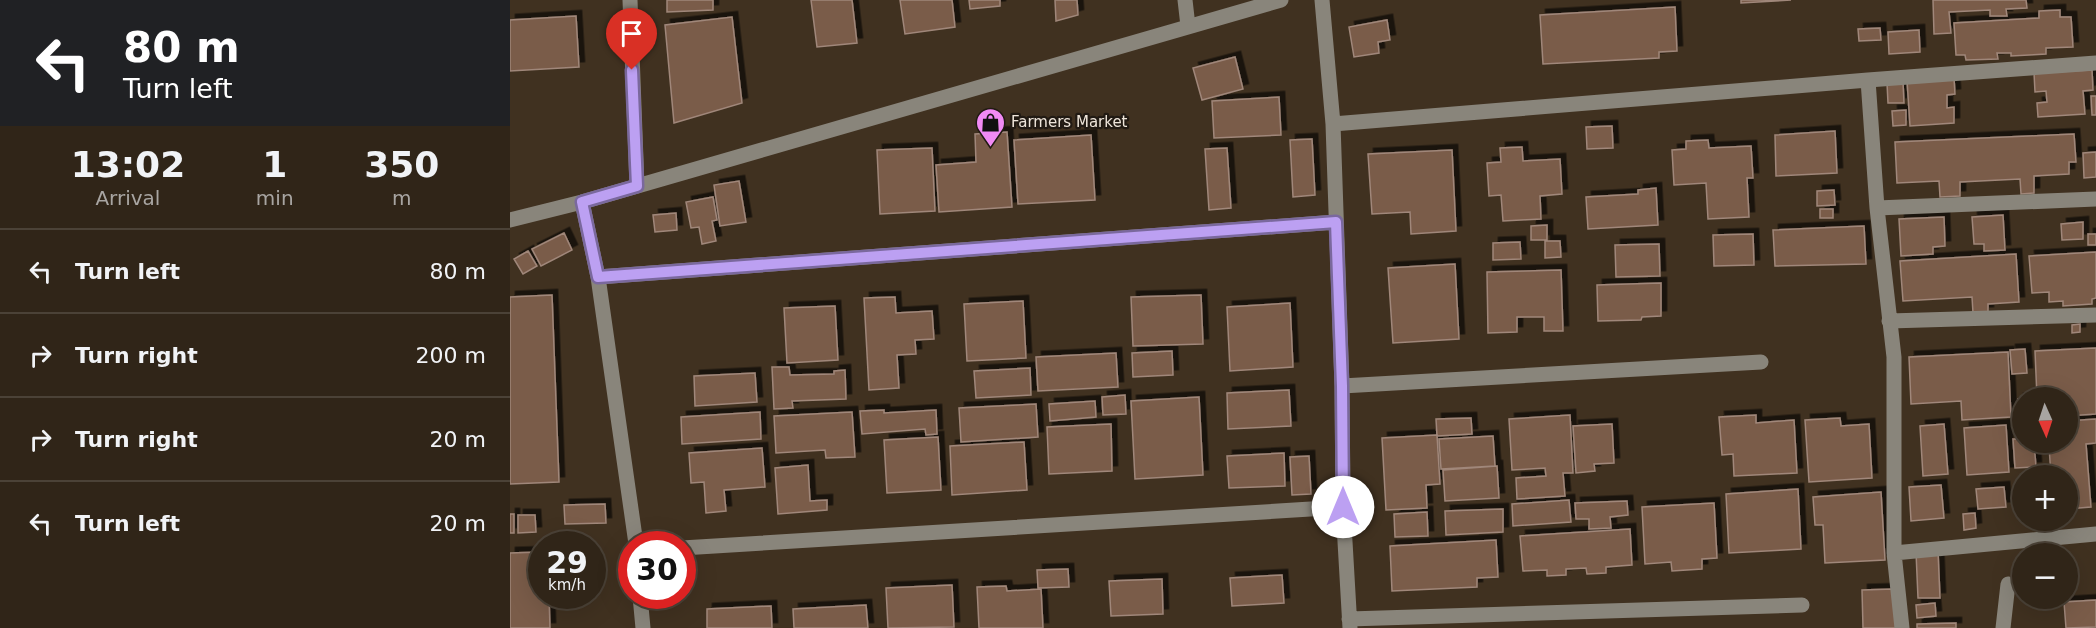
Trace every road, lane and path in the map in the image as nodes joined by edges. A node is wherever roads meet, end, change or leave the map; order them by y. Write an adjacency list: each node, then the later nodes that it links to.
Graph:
1 (630, 0): 9 (street)
2 (1185, 0): 5 (street)
3 (1281, 0): 5 (street)
4 (1322, 0): 8 (street)
5 (1188, 26): 9 (street)
6 (2096, 63): 7 (street)
7 (1868, 80): 8 (street); 12 (street)
8 (1333, 124): 14 (street)
9 (637, 186): 11 (street)
10 (2096, 199): 12 (street)
11 (582, 202): 13 (street); 15 (street)
12 (1877, 208): 17 (street)
13 (510, 220)
14 (1336, 222): 15 (street); 19 (street)
15 (598, 277): 21 (street)
16 (2096, 315): 17 (street)
17 (1889, 321): 24 (street)
18 (1761, 362): 19 (street)
19 (1342, 386): 20 (street)
20 (1343, 507): 23 (street); 28 (street)
21 (634, 531)
22 (2096, 534): 24 (street)
23 (696, 547)
24 (1894, 553): 30 (street)
25 (2008, 584): 31 (street)
26 (1802, 605): 28 (street)
27 (641, 609): 29 (street)
28 (1349, 623)
29 (643, 628)
30 (1902, 628)
31 (2003, 628)

